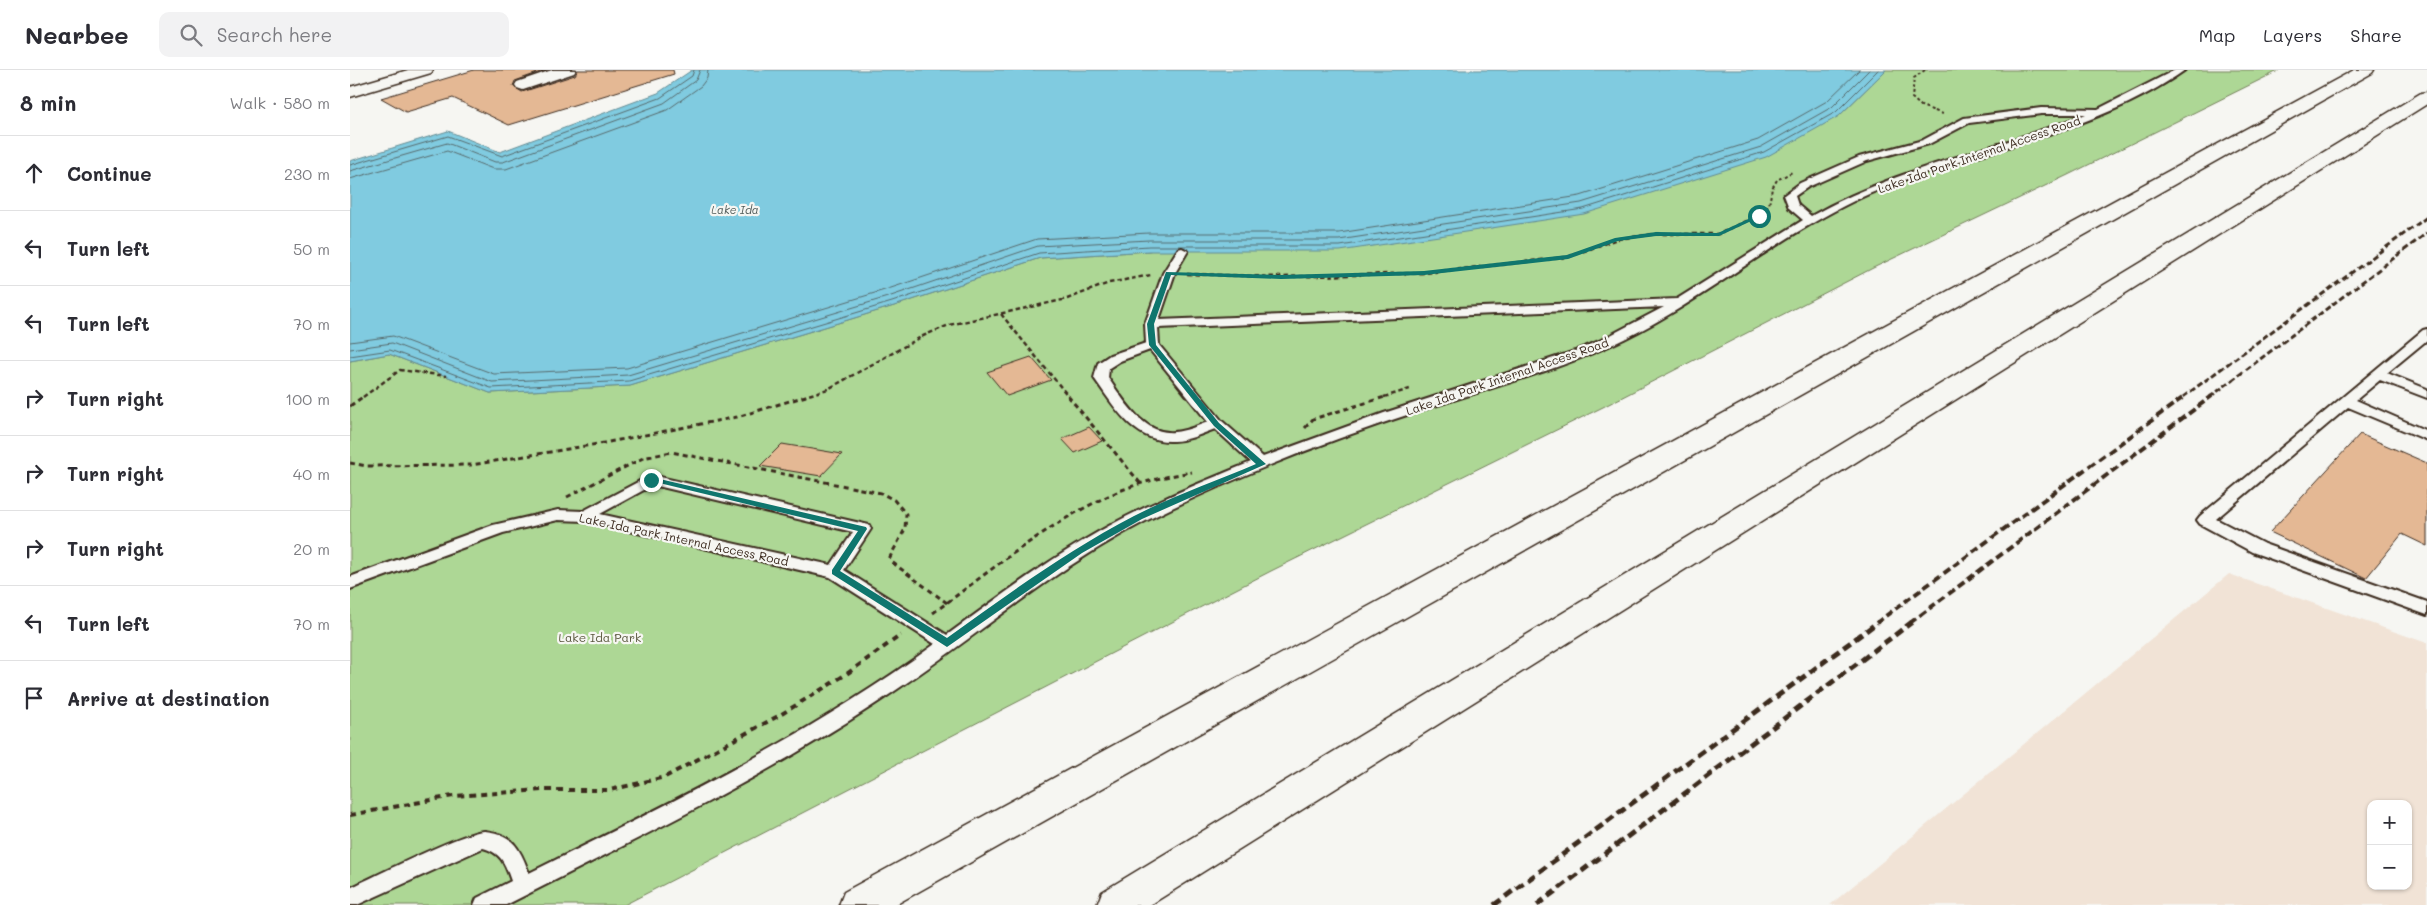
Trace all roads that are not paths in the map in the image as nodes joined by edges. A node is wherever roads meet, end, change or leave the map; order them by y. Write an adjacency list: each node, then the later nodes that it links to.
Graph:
1 (383, 70): 6 (main road)
2 (425, 70): 6 (main road)
3 (568, 70): 7 (main road)
4 (2181, 70): 10 (lane, Lake Ida Park Internal Access Road)
5 (2366, 70): 31 (main road)
6 (399, 78): 8 (main road)
7 (523, 84)
8 (350, 92)
9 (2427, 97): 32 (main road)
10 (2104, 111): 11 (lane, Lake Ida Park Internal Access Road); 11 (lane)
11 (1810, 221): 13 (lane, Lake Ida Park Internal Access Road)
12 (1182, 252): 14 (lane)
13 (1683, 303): 14 (lane); 22 (lane, Lake Ida Park Internal Access Road)
14 (1151, 324): 16 (lane)
15 (2427, 332): 17 (lane)
16 (1153, 345): 20 (lane); 20 (lane)
17 (2378, 374): 18 (lane); 19 (lane)
18 (2427, 394)
19 (2346, 401): 21 (lane); 26 (lane)
20 (1216, 424): 22 (lane)
21 (2427, 436)
22 (1262, 464): 27 (lane, Lake Ida Park Internal Access Road)
23 (585, 516): 24 (lane, Lake Ida Park Internal Access Road); 24 (lane); 25 (lane, Lake Ida Park Internal Access Road)
24 (835, 572): 27 (lane, Lake Ida Park Internal Access Road)
25 (350, 583)
26 (2427, 609)
27 (947, 643): 28 (lane, Lake Ida Park Internal Access Road)
28 (523, 886): 29 (lane); 30 (lane, Lake Ida Park Internal Access Road)
29 (350, 898)
30 (485, 905)
31 (858, 905)
32 (1116, 905)

